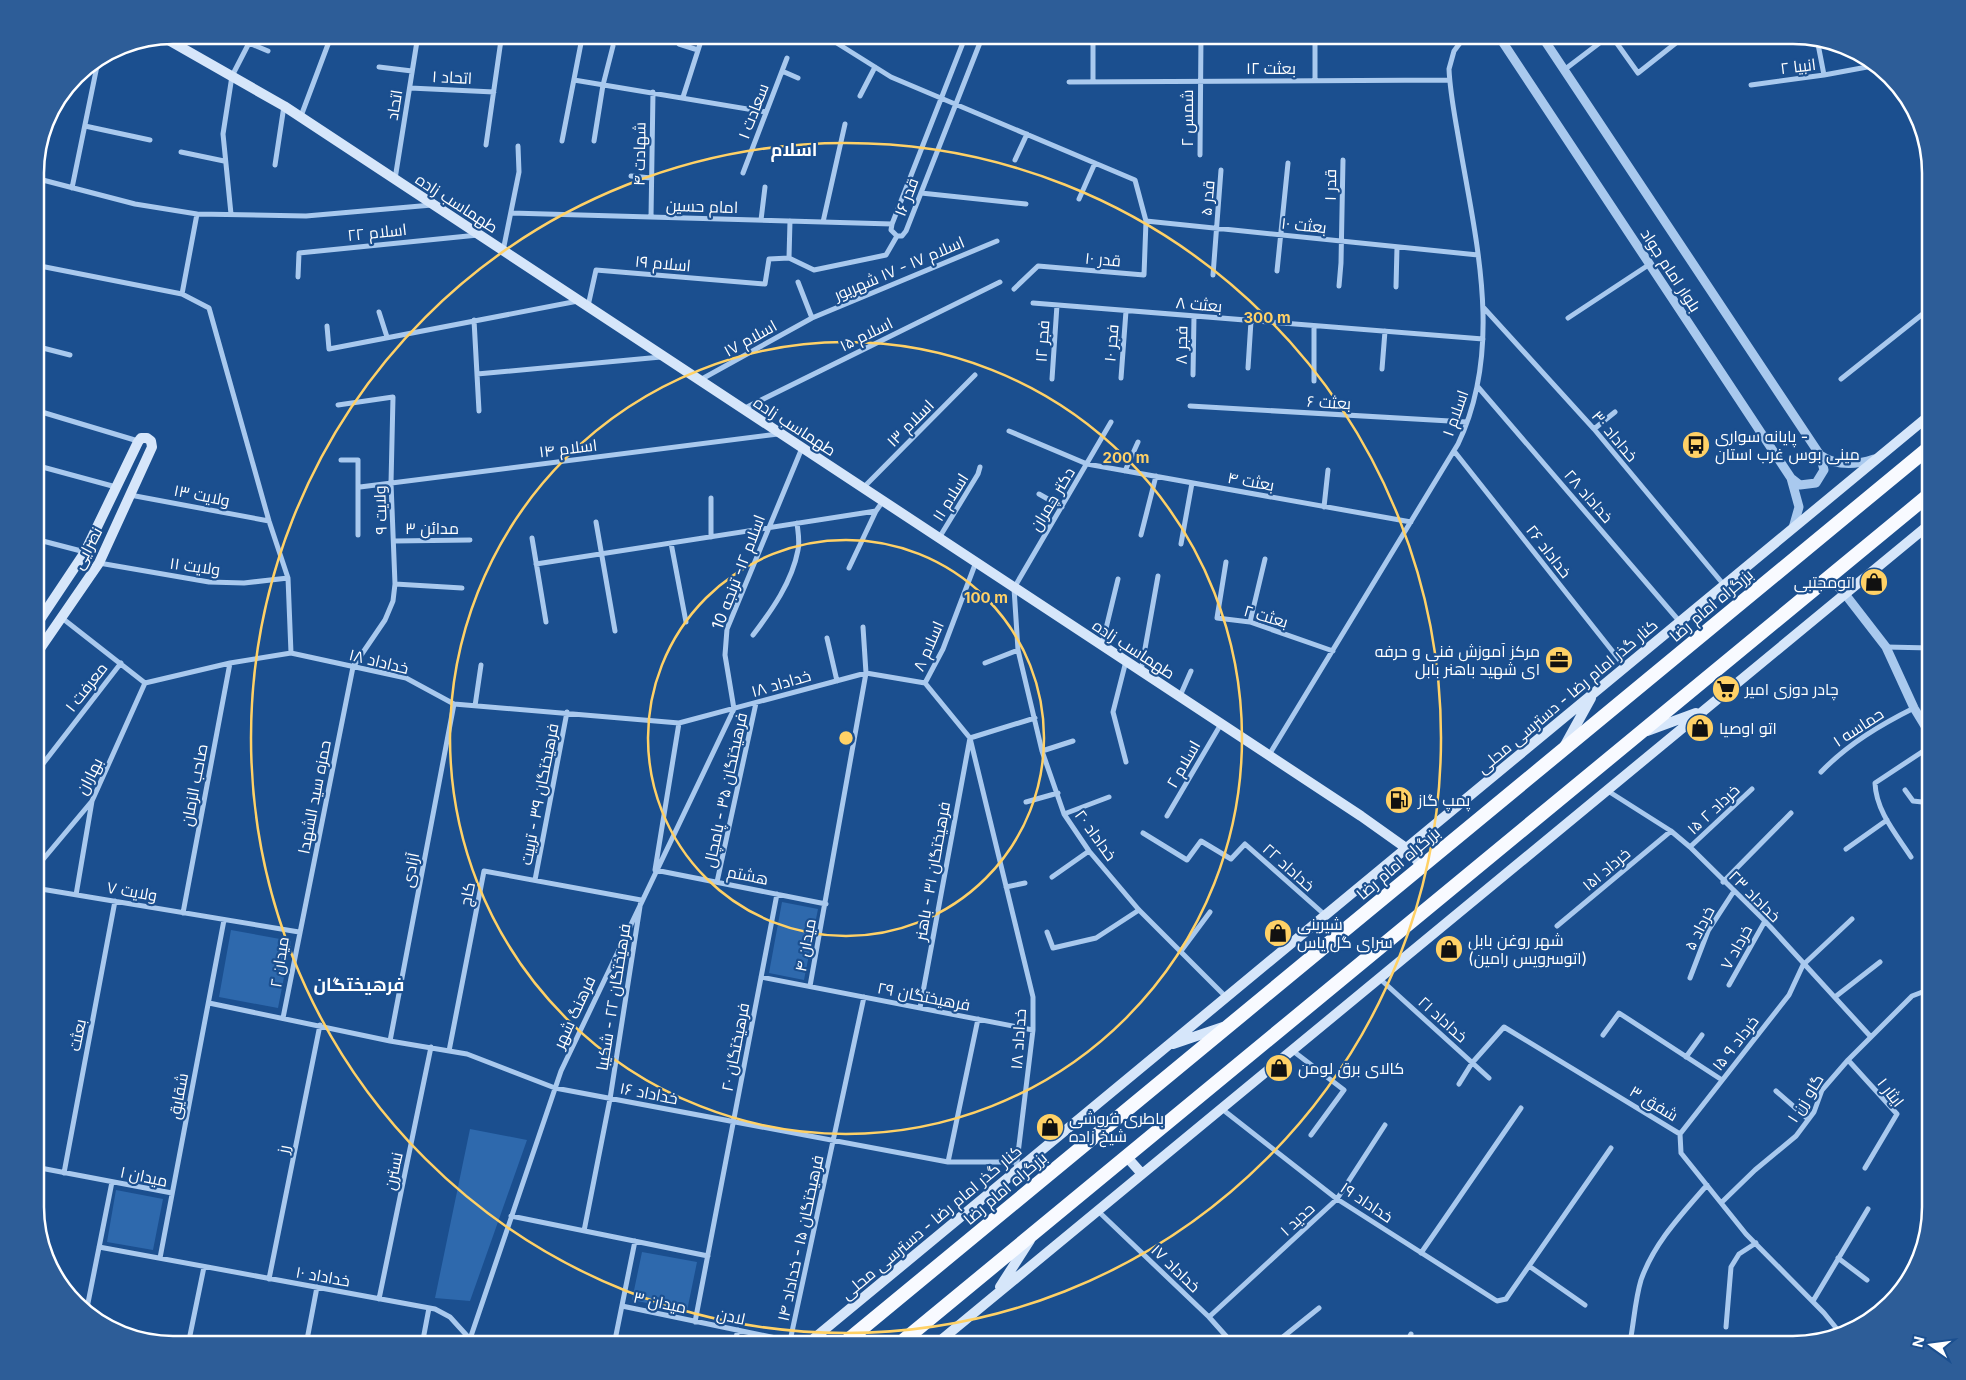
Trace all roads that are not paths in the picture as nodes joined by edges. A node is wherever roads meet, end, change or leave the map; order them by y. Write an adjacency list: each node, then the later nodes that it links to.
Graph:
1 (175, 44): 35 (main road, طهماسب زاده)
2 (249, 44): 35 (street)
3 (252, 44): 25 (street)
4 (328, 44): 54 (street)
5 (416, 44): 32 (street, اتحاد)
6 (500, 44): 46 (street)
7 (581, 44): 37 (street)
8 (679, 44): 24 (street)
9 (700, 44): 24 (street)
10 (838, 44): 28 (street)
11 (963, 44): 50 (street, قدر ۱۶)
12 (980, 44): 51 (street, قدر ۱۶)
13 (1093, 44): 40 (street)
14 (1201, 44): 41 (street, شمس ۲)
15 (1315, 44): 38 (street)
16 (1459, 44): 39 (street, اسلام ۱)
17 (1504, 44): 102 (street, بلوار امام جواد)
18 (1547, 44): 31 (street, بلوار امام جواد)
19 (1598, 44): 31 (street)
20 (1617, 44): 21 (street)
21 (1675, 44)
22 (613, 46): 43 (street)
23 (1818, 47): 34 (street)
24 (698, 50): 49 (street)
25 (268, 51)
26 (787, 58): 33 (street, سعادت ۱)
27 (380, 67): 32 (street)
28 (874, 67): 48 (street); 50 (street)
29 (1867, 67): 34 (street, انبیا ۲)
30 (97, 68): 56 (street)
31 (1564, 70): 161 (street, بلوار امام جواد)
32 (412, 71): 45 (street, اتحاد)
33 (782, 71): 36 (street); 53 (street, سعادت ۱)
34 (1824, 75): 44 (street, انبیا ۲)
35 (232, 76): 52 (main road, طهماسب زاده); 67 (street)
36 (798, 78)
37 (574, 80): 43 (street); 59 (street)
38 (1316, 80): 39 (street, بعثت ۱۲); 41 (street, بعثت ۱۲)
39 (1449, 80): 100 (street, اسلام ۱)
40 (1093, 81): 41 (street, بعثت ۱۲); 42 (street, بعثت ۱۲)
41 (1199, 81): 64 (street, شمس ۲)
42 (1069, 82)
43 (603, 85): 47 (street); 60 (street)
44 (1751, 85)
45 (410, 88): 46 (street, اتحاد ۱); 76 (street, اتحاد)
46 (494, 92): 61 (street)
47 (653, 92): 49 (street); 74 (street, شهادت ۴)
48 (860, 96)
49 (683, 97): 53 (street)
50 (942, 97): 51 (street); 91 (street, قدر ۱۶)
51 (956, 104): 57 (street); 79 (street, قدر ۱۶)
52 (284, 106): 54 (main road, طهماسب زاده); 70 (street)
53 (766, 112): 72 (street, سعادت ۱)
54 (300, 117): 76 (main road, طهماسب زاده)
55 (845, 124): 90 (street)
56 (85, 126): 58 (street); 78 (street)
57 (1028, 134): 65 (street); 68 (street)
58 (150, 140)
59 (562, 141)
60 (594, 141)
61 (486, 145)
62 (518, 146): 83 (street)
63 (181, 152): 67 (street)
64 (1200, 155)
65 (1016, 160)
66 (1343, 160): 97 (street, قدر ۱)
67 (224, 161): 85 (street)
68 (1095, 163): 80 (street); 89 (street)
69 (1288, 163): 93 (street)
70 (275, 165)
71 (1222, 170): 92 (street, قدر ۵)
72 (742, 173)
73 (631, 176): 74 (street)
74 (652, 178): 86 (street, شهادت ۴)
75 (44, 180): 78 (street)
76 (395, 180): 82 (main road, طهماسب زاده)
77 (765, 187): 87 (street)
78 (72, 188): 84 (street)
79 (921, 193): 81 (street); 95 (street, قدر ۱۶)
80 (1079, 199)
81 (1026, 204)
82 (435, 205): 85 (street); 94 (main road, طهماسب زاده)
83 (511, 213): 86 (street, امام حسین); 99 (street)
84 (197, 214): 85 (street); 112 (street)
85 (231, 214)
86 (651, 217): 87 (street, امام حسین)
87 (761, 220): 88 (street, امام حسین)
88 (790, 221): 90 (street, امام حسین); 101 (street)
89 (1146, 221): 92 (street, بعثت ۱۰); 111 (street, قدر ۱۰)
90 (823, 222): 91 (street, امام حسین)
91 (892, 224): 95 (street, قدر ۱۶)
92 (1217, 228): 93 (street, بعثت ۱۰); 105 (street, قدر ۵)
93 (1280, 235): 97 (street, بعثت ۱۰); 104 (street)
94 (481, 236): 99 (main road, طهماسب زاده); 106 (street, اسلام ۲۲)
95 (897, 236): 101 (street)
96 (996, 241): 121 (street, اسلام ۱۷ - ۱۷ شهریور)
97 (1342, 241): 98 (street, بعثت ۱۰); 109 (street, قدر ۱)
98 (1397, 247): 100 (street, بعثت ۱۰); 110 (street)
99 (503, 251): 114 (main road, طهماسب زاده)
100 (1478, 255): 116 (street, اسلام ۱)
101 (790, 258): 114 (street, اسلام ۱۹)
102 (1650, 264): 122 (street); 170 (street, بلوار امام جواد)
103 (44, 267): 112 (street)
104 (1277, 271)
105 (1213, 275)
106 (298, 277)
107 (798, 282): 121 (street)
108 (1000, 282): 146 (street, اسلام ۱۵)
109 (1339, 286)
110 (1396, 286)
111 (1014, 289)
112 (182, 294): 184 (street)
113 (1033, 303): 115 (street, بعثت ۸)
114 (583, 304): 123 (street); 132 (main road, طهماسب زاده)
115 (1057, 305): 117 (street, بعثت ۸); 139 (street, فجر ۱۲)
116 (1483, 307): 129 (street, اسلام ۱); 153 (street, خداداد ۳۰)
117 (1126, 310): 119 (street, بعثت ۸); 138 (street, فجر ۱۰)
118 (379, 312): 128 (street)
119 (1194, 316): 124 (street, بعثت ۸); 136 (street, فجر ۸)
120 (1922, 316): 140 (street)
121 (812, 318): 141 (street, اسلام ۱۷)
122 (1568, 318)
123 (474, 320): 128 (street); 135 (street)
124 (1251, 320): 126 (street, بعثت ۸); 133 (street)
125 (327, 326): 128 (street)
126 (1314, 326): 127 (street, بعثت ۸); 142 (street)
127 (1385, 331): 129 (street, بعثت ۸); 134 (street)
128 (387, 337)
129 (1483, 339): 143 (street, اسلام ۱)
130 (44, 348): 131 (street)
131 (70, 355)
132 (666, 358): 135 (street); 141 (main road, طهماسب زاده)
133 (1248, 368)
134 (1382, 369)
135 (478, 374): 147 (street)
136 (1193, 374)
137 (975, 375): 175 (street, اسلام ۱۳)
138 (1121, 378)
139 (1052, 379)
140 (1841, 379)
141 (700, 380): 146 (main road, طهماسب زاده)
142 (1314, 381)
143 (1478, 387): 152 (street, اسلام ۱); 223 (street, خداداد ۲۸)
144 (338, 405): 171 (street, ولایت ۹)
145 (1190, 406): 152 (street, بعثت ۶)
146 (743, 409): 155 (main road, طهماسب زاده)
147 (479, 411)
148 (1615, 412): 153 (street)
149 (44, 413): 156 (street)
150 (1922, 421): 162 (main road, کنار گذر امام رضا - دسترسی محلی)
151 (1111, 422): 164 (street, دکتر چمران)
152 (1467, 422): 159 (street, اسلام ۱)
153 (1594, 429): 214 (street, خداداد ۳۰)
154 (1009, 431): 164 (street, بعثت ۴)
155 (780, 434): 158 (main road, طهماسب زاده); 171 (street, اسلام ۱۴)
156 (138, 442): 173 (main road); 176 (main road, نصرایی)
157 (1138, 442): 168 (street)
158 (802, 448): 175 (main road, طهماسب زاده); 188 (street, اسلام ۱۲- ترنجه 10)
159 (1454, 451): 186 (street, اسلام ۱); 241 (street, خداداد ۲۶)
160 (1922, 453): 265 (highway, بزرگراه امام رضا)
161 (1820, 455): 162 (street); 170 (street)
162 (1877, 458): 189 (main road, کنار گذر امام رضا - دسترسی محلی)
163 (341, 460): 174 (street)
164 (1087, 464): 168 (street, بعثت ۴); 181 (street, دکتر چمران)
165 (44, 467): 173 (street)
166 (980, 467): 195 (street, اسلام ۱۱)
167 (1328, 470): 182 (street)
168 (1125, 471): 169 (street, بعثت ۴)
169 (1156, 476): 172 (street, بعثت ۴); 192 (street)
170 (1791, 478): 189 (street, بلوار امام جواد)
171 (391, 483): 174 (street, اسلام ۱۴); 198 (street, ولایت ۹)
172 (1192, 483): 182 (street, بعثت ۴); 200 (street)
173 (116, 487): 201 (main road)
174 (360, 487): 191 (street)
175 (863, 488): 180 (main road, طهماسب زاده)
176 (130, 494): 184 (street, ولایت ۱۳); 206 (main road, نصرایی)
177 (1039, 494): 181 (street)
178 (711, 498): 193 (street)
179 (1922, 500): 210 (highway)
180 (883, 502): 183 (street); 195 (main road, طهماسب زاده)
181 (1062, 507): 216 (street, دکتر چمران)
182 (1324, 507): 186 (street, بعثت ۴)
183 (876, 511): 187 (street); 208 (street)
184 (269, 521): 211 (street)
185 (596, 522): 202 (street)
186 (1411, 522): 233 (street, اسلام ۱)
187 (797, 523): 188 (street); 226 (street)
188 (767, 528): 193 (street); 254 (street, اسلام ۱۲- ترنجه 10)
189 (1793, 528): 214 (main road, کنار گذر امام رضا - دسترسی محلی)
190 (1922, 530): 217 (main road)
191 (358, 535)
192 (1141, 535)
193 (710, 537): 199 (street)
194 (532, 538): 207 (street)
195 (939, 538): 204 (main road, طهماسب زاده)
196 (470, 540): 198 (street, مدائن ۳)
197 (44, 541): 201 (street)
198 (394, 541): 213 (street, ولایت ۹)
199 (671, 543): 202 (street); 221 (street)
200 (1181, 544)
201 (85, 552): 218 (main road)
202 (602, 554): 207 (street); 225 (street)
203 (1265, 558): 222 (street)
204 (976, 562): 216 (main road, طهماسب زاده); 247 (street, اسلام ۸)
205 (1226, 562): 222 (street, بعثت ۲)
206 (99, 563): 211 (street, ولایت ۱۱); 219 (main road, نصرایی)
207 (536, 564): 220 (street)
208 (849, 568)
209 (1158, 576): 243 (street)
210 (1830, 576): 217 (main road); 261 (highway)
211 (288, 578): 234 (street)
212 (1118, 579): 229 (street)
213 (395, 584): 215 (street); 240 (street, ولایت ۹)
214 (1724, 585): 223 (main road, کنار گذر امام رضا - دسترسی محلی)
215 (462, 588)
216 (1014, 588): 229 (main road, طهماسب زاده); 232 (street, خداداد ۲۰)
217 (1845, 594): 230 (street); 255 (main road)
218 (44, 614)
219 (62, 618): 228 (main road, نصرایی); 236 (street)
220 (546, 622)
221 (686, 622)
222 (1250, 622): 233 (street, بعثت ۲)
223 (1680, 622): 241 (main road, کنار گذر امام رضا - دسترسی محلی)
224 (863, 627): 244 (street)
225 (615, 631)
226 (753, 635)
227 (827, 638): 245 (street)
228 (44, 643)
229 (1102, 646): 235 (main road, طهماسب زاده)
230 (1886, 647): 231 (street); 253 (street)
231 (1922, 648)
232 (1018, 650): 238 (street); 257 (street, خداداد ۲۰)
233 (1333, 651): 267 (street, اسلام ۱)
234 (291, 653): 237 (street, خداداد ۱۸); 240 (street, خداداد ۱۸)
235 (1126, 661): 243 (main road, طهماسب زاده); 269 (street)
236 (121, 663): 246 (street); 268 (street, معرفت ۱)
237 (230, 663): 246 (street, خداداد ۱۸); 308 (street, صاحب الزمان)
238 (985, 663)
239 (481, 665): 252 (street)
240 (353, 667): 251 (street, خداداد ۱۸); 314 (street, حمزه سید الشهدا)
241 (1625, 667): 248 (main road, کنار گذر امام رضا - دسترسی محلی)
242 (1191, 671): 249 (street)
243 (1141, 672): 249 (main road, طهماسب زاده)
244 (866, 673): 245 (street, خداداد ۱۸); 247 (street, خداداد ۱۸); 305 (street)
245 (837, 681): 250 (street, خداداد ۱۸)
246 (145, 683): 276 (street, بهاران)
247 (925, 683): 262 (street, خداداد ۱۸)
248 (1594, 693): 265 (main road); 286 (main road, کنار گذر امام رضا - دسترسی محلی)
249 (1180, 697): 260 (main road, طهماسب زاده)
250 (756, 703): 254 (street, خداداد ۱۸); 295 (street, فرهیختگان ۳۵ - پامچال)
251 (454, 704): 252 (street, خداداد ۱۸); 338 (street, آزادی)
252 (475, 706): 256 (street, خداداد ۱۸)
253 (1914, 708): 258 (street); 270 (street, حماسه ۱)
254 (734, 709): 259 (street, خداداد ۱۸); 292 (street, فرهنگ شهر)
255 (1705, 710): 261 (main road); 272 (main road)
256 (567, 712): 259 (street, خداداد ۱۸); 294 (street, فرهیختگان ۳۹ - تربیت)
257 (1035, 718): 262 (street); 264 (street, خداداد ۲۰)
258 (1922, 721)
259 (679, 723): 292 (street)
260 (1221, 724): 267 (main road, طهماسب زاده); 281 (street, اسلام ۲)
261 (1639, 734): 361 (highway)
262 (970, 738): 298 (street, خداداد ۱۸); 329 (street, فرهیختگان ۳۱ - باهنر)
263 (1073, 741): 264 (street)
264 (1042, 751): 274 (street, خداداد ۲۰)
265 (1561, 752): 291 (highway, بزرگراه امام رضا)
266 (1922, 752): 282 (street)
267 (1269, 756): 286 (main road, طهماسب زاده)
268 (44, 762)
269 (1126, 762)
270 (1821, 772)
271 (1752, 789): 285 (street, ۱۵ خرداد ۲)
272 (1607, 790): 283 (street, خداداد ۲۳); 320 (main road)
273 (1905, 790): 278 (street)
274 (1058, 793): 277 (street); 280 (street, خداداد ۲۰)
275 (1109, 797): 280 (street)
276 (92, 801): 290 (street, بهاران); 301 (street)
277 (1026, 802)
278 (1922, 802)
279 (1791, 813): 296 (street)
280 (1064, 814): 288 (street, خداداد ۲۰)
281 (1168, 816)
282 (1887, 820): 287 (street); 289 (street)
283 (1671, 831): 285 (street, خداداد ۲۳); 313 (street, ۱۵خرداد ۱)
284 (1143, 833): 309 (street, خداداد ۲۲)
285 (1690, 847): 296 (street, خداداد ۲۳)
286 (1406, 848): 291 (main road, طهماسب زاده); 309 (main road, کنار گذر امام رضا - دسترسی محلی)
287 (1846, 850)
288 (1089, 851): 293 (street); 306 (street, خداداد ۲۰)
289 (1911, 857)
290 (44, 858)
291 (1422, 866): 333 (highway, بزرگراه امام رضا)
292 (655, 870): 295 (street, هشتم); 303 (street, فرهنگ شهر)
293 (1052, 877)
294 (535, 880): 303 (street, کاج); 342 (street, کاج)
295 (718, 882): 302 (street, هشتم)
296 (1723, 882): 300 (street, خداداد ۲۳)
297 (1025, 883): 298 (street)
298 (1006, 887): 334 (street, خداداد ۱۸)
299 (44, 889): 301 (street, ولایت ۷)
300 (1734, 891): 312 (street, خداداد ۲۳); 321 (street, خرداد ۵)
301 (76, 894): 304 (street, ولایت ۷)
302 (777, 894): 305 (street, میدان ۴); 319 (street)
303 (641, 900): 349 (street, فرهنگ شهر); 351 (street, فرهیختگان ۲۲ - شکیبا)
304 (115, 901): 308 (street, ولایت ۷); 366 (street, بعثت)
305 (826, 904): 323 (street, میدان ۴)
306 (1139, 910): 315 (street); 316 (street, خداداد ۲۰)
307 (1210, 912): 316 (street)
308 (183, 913): 311 (street, ولایت ۷)
309 (1325, 916): 326 (main road, کنار گذر امام رضا - دسترسی محلی)
310 (1852, 919): 318 (street)
311 (224, 920): 314 (street, میدان ۲); 328 (street)
312 (1765, 922): 318 (street, خداداد ۲۳); 322 (street, خرداد ۷)
313 (1557, 926)
314 (299, 932): 330 (street, میدان ۲)
315 (1047, 932)
316 (1180, 951): 326 (street, خداداد ۲۰)
317 (1880, 962): 327 (street)
318 (1803, 965): 327 (street, خداداد ۲۳); 347 (street, ۱۵ خرداد ۹)
319 (761, 977): 323 (street, میدان ۴); 355 (street, فرهیختگان ۲۰)
320 (1379, 978): 341 (main road); 345 (street, خداداد ۲۱)
321 (1690, 978)
322 (1729, 985)
323 (810, 986): 325 (street, فرهیختگان ۲۹)
324 (1922, 993): 337 (street, گاو زن ۱)
325 (864, 997): 329 (street, فرهیختگان ۲۹); 359 (street, فرهیختگان ۱۵ - خداداد ۱۴)
326 (1226, 997): 339 (main road, کنار گذر امام رضا - دسترسی محلی)
327 (1836, 997): 337 (street, خداداد ۲۳)
328 (209, 1003): 330 (street); 370 (street, شقایق)
329 (920, 1008): 331 (street, فرهیختگان ۲۹)
330 (283, 1018): 332 (street, خداداد ۱۶)
331 (978, 1020): 334 (street, فرهیختگان ۲۹); 362 (street)
332 (320, 1025): 338 (street, خداداد ۱۶); 387 (street, رز)
333 (1229, 1026): 339 (main road); 413 (highway, بزرگراه امام رضا)
334 (1033, 1030): 363 (street, خداداد ۱۸)
335 (1603, 1035): 343 (street)
336 (1702, 1035): 343 (street)
337 (1871, 1037): 344 (street, گاو زن ۱)
338 (390, 1041): 340 (street, خداداد ۱۶)
339 (1168, 1046): 363 (main road, کنار گذر امام رضا - دسترسی محلی)
340 (431, 1047): 342 (street, خداداد ۱۶); 391 (street, نسترن)
341 (1292, 1050): 352 (main road); 357 (street)
342 (449, 1051): 349 (street, خداداد ۱۶)
343 (1686, 1057): 347 (street)
344 (1848, 1060): 354 (street, گاو زن ۱); 364 (street, ایثار ۱)
345 (1472, 1063): 346 (street, خداداد ۲۱); 348 (street, شفق ۳); 358 (street, شفق ۳)
346 (1489, 1078)
347 (1722, 1080): 358 (street, ۱۵ خرداد ۹)
348 (1459, 1084)
349 (555, 1088): 351 (street, خداداد ۱۶); 375 (street, فرهنگ شهر)
350 (1776, 1091): 354 (street)
351 (610, 1099): 355 (street, خداداد ۱۶); 376 (street, فرهیختگان ۲۲ - شکیبا)
352 (1222, 1108): 367 (main road); 371 (street, خداداد ۱۹)
353 (1521, 1108): 381 (street)
354 (1808, 1119): 372 (street, گاو زن ۱)
355 (734, 1122): 359 (street, خداداد ۱۶); 382 (street, فرهیختگان ۲۰)
356 (1385, 1124): 371 (street, حدید ۱)
357 (1311, 1134)
358 (1680, 1134): 369 (street, شفق ۳)
359 (833, 1140): 362 (street, خداداد ۱۶); 411 (street, فرهیختگان ۱۵ - خداداد ۱۴)
360 (1611, 1148): 386 (street)
361 (1126, 1156): 367 (main road); 377 (highway)
362 (948, 1162): 363 (street, خداداد ۱۶)
363 (1016, 1167): 412 (main road, کنار گذر امام رضا - دسترسی محلی)
364 (1865, 1168)
365 (44, 1169): 366 (street)
366 (64, 1173): 368 (street)
367 (1142, 1174): 374 (main road)
368 (112, 1182): 370 (street, میدان ۱); 380 (street, میدان ۱)
369 (1707, 1185): 372 (street, شفق ۳); 418 (street)
370 (172, 1193): 383 (street, میدان ۱)
371 (1337, 1199): 381 (street, خداداد ۱۹); 398 (street, حدید ۱)
372 (1722, 1202): 379 (street, شفق ۳)
373 (1868, 1209): 384 (street)
374 (1098, 1211): 390 (main road); 398 (street, خداداد ۱۷)
375 (512, 1216): 376 (street); 407 (street, فرهنگ شهر)
376 (584, 1231): 378 (street)
377 (1035, 1232): 390 (main road); 414 (highway)
378 (635, 1241): 382 (street); 395 (street, میدان ۳)
379 (1756, 1243): 392 (street, شفق ۳); 400 (street)
380 (99, 1247): 383 (street); 393 (street, میدان ۱)
381 (1421, 1253): 386 (street, خداداد ۱۹)
382 (708, 1256): 399 (street, میدان ۳)
383 (160, 1258): 385 (street, خداداد ۱۰)
384 (1838, 1258): 388 (street); 392 (street)
385 (204, 1266): 387 (street, خداداد ۱۰); 403 (street)
386 (1530, 1266): 394 (street)
387 (270, 1279): 389 (street, خداداد ۱۰)
388 (1867, 1280)
389 (317, 1287): 391 (street, خداداد ۱۰); 404 (street)
390 (994, 1297): 415 (main road)
391 (379, 1299): 396 (street, خداداد ۱۰)
392 (1813, 1301): 401 (street, شفق ۳)
393 (88, 1304)
394 (1585, 1305)
395 (622, 1306): 399 (street, میدان ۳); 408 (street)
396 (429, 1308): 405 (street); 406 (street, خداداد ۱۰)
397 (1320, 1308): 417 (street)
398 (1209, 1318): 416 (street, خداداد ۱۷)
399 (695, 1322): 402 (street, لادن)
400 (1726, 1327)
401 (1836, 1328)
402 (738, 1330): 409 (street); 410 (street, لادن)
403 (190, 1336)
404 (308, 1336)
405 (424, 1336)
406 (467, 1336)
407 (471, 1336)
408 (616, 1336)
409 (736, 1336)
410 (766, 1336)
411 (791, 1336)
412 (817, 1336)
413 (853, 1336)
414 (909, 1336)
415 (946, 1336)
416 (1226, 1336)
417 (1284, 1336)
418 (1631, 1336)

